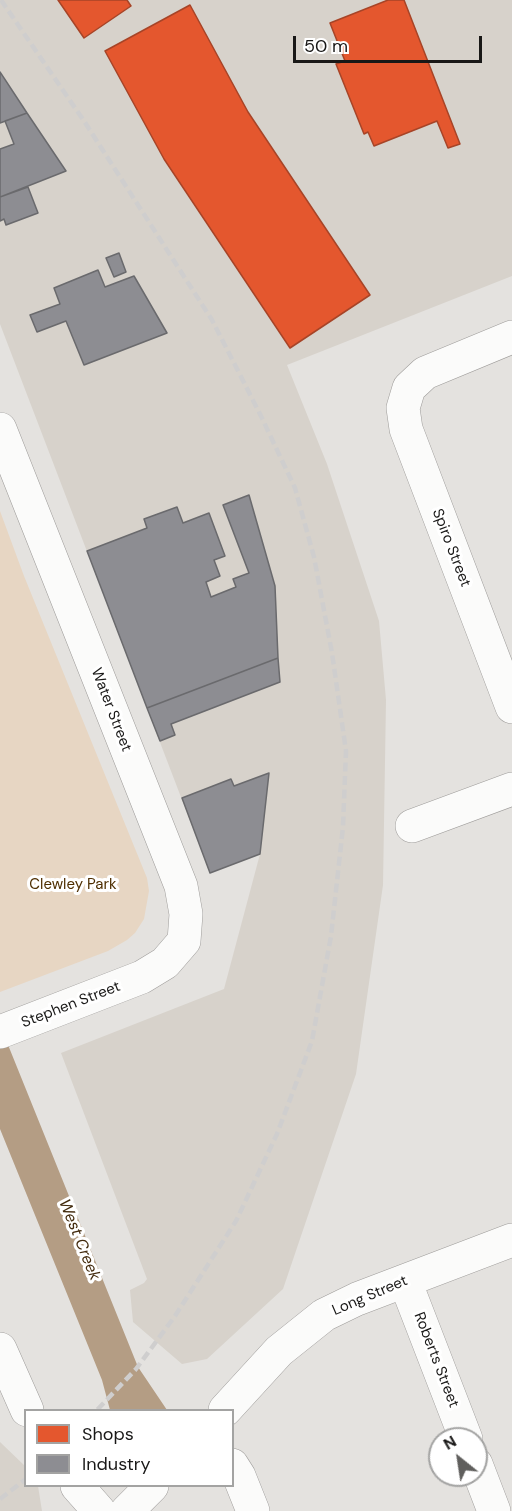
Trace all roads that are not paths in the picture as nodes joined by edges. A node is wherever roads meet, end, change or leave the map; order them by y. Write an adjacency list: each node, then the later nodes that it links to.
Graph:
1 (512, 337): 3 (street, Spiro Street)
2 (0, 429): 6 (street, Water Street)
3 (512, 707)
4 (512, 789): 5 (street)
5 (412, 826)
6 (141, 978): 7 (street, Stephen Street)
7 (4, 1030)
8 (512, 1240): 9 (street, Long Street)
9 (405, 1281): 12 (street, Long Street); 13 (street, Roberts Street)
10 (0, 1349): 11 (street)
11 (27, 1409)
12 (226, 1409)
13 (461, 1427)
14 (234, 1468): 20 (street)
15 (79, 1487): 18 (street)
16 (150, 1487): 19 (street)
17 (485, 1487): 21 (street)
18 (99, 1511)
19 (127, 1511)
20 (253, 1511)
21 (494, 1511)

